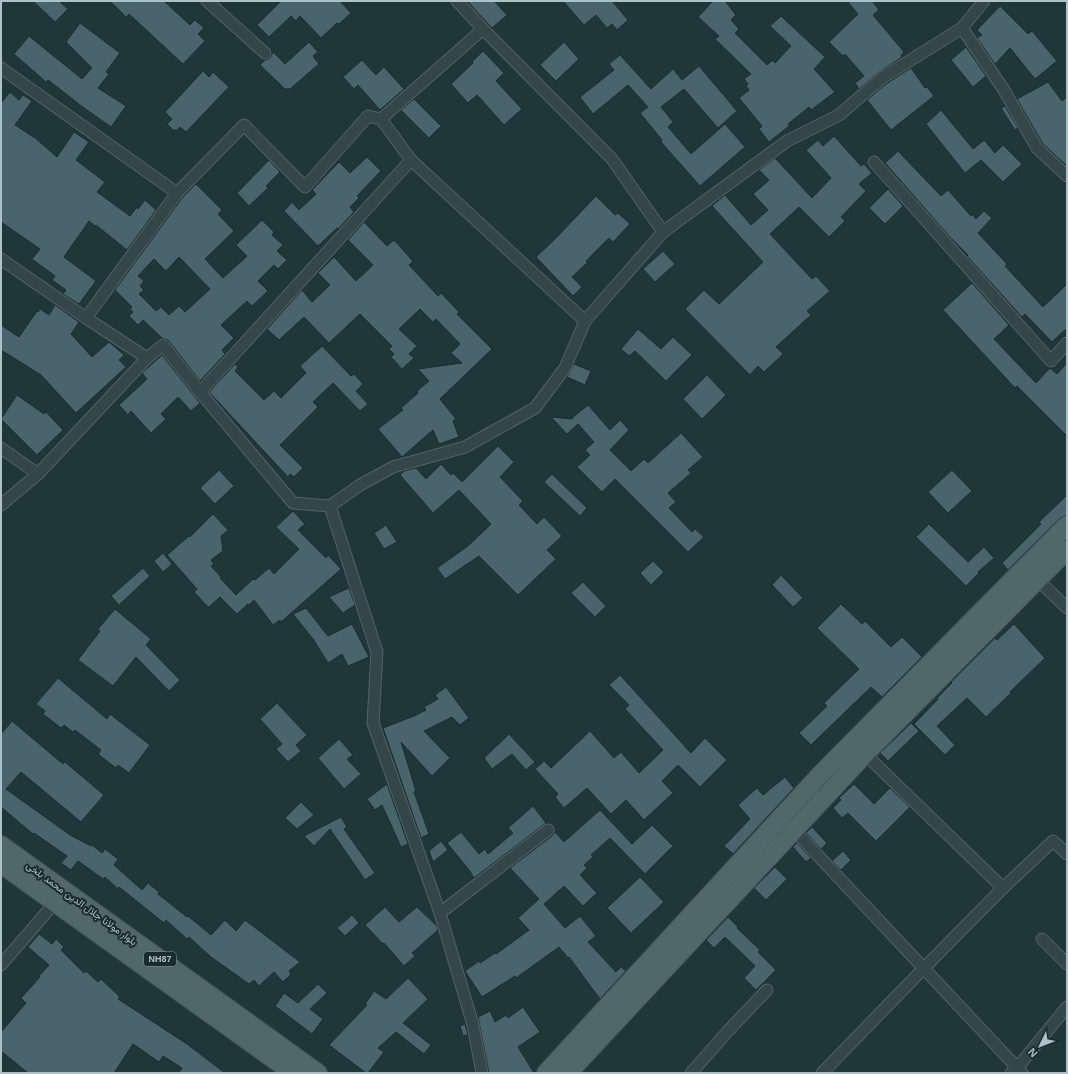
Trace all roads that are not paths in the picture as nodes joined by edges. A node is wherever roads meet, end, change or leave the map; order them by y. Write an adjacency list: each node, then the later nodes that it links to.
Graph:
1 (207, 1): 6 (street)
2 (457, 1): 5 (street)
3 (984, 1): 4 (street)
4 (962, 28): 11 (street); 13 (street)
5 (483, 29): 8 (street); 13 (street)
6 (265, 53)
7 (1, 68): 12 (street)
8 (381, 119): 9 (street); 12 (street)
9 (411, 160): 16 (street); 19 (street)
10 (874, 162): 17 (street)
11 (1067, 176)
12 (177, 193): 15 (street)
13 (663, 232): 16 (street)
14 (1, 259): 15 (street)
15 (86, 318): 18 (street)
16 (586, 321): 23 (street)
17 (1067, 343)
18 (147, 358): 19 (street); 21 (street)
19 (200, 392): 23 (street)
20 (1, 448): 21 (street)
21 (38, 474): 22 (street)
22 (1, 505)
23 (330, 506): 36 (street)
24 (1067, 524): 47 (main road)
25 (1067, 550): 26 (main road)
26 (1038, 580): 27 (street); 28 (main road)
27 (1067, 608)
28 (864, 754): 30 (main road); 34 (street)
29 (548, 830): 36 (street)
30 (794, 830): 40 (street); 48 (main road)
31 (1, 845): 35 (main road, بلوار مولانا جلال الدین محمد بلخی / NH87)
32 (1067, 854): 34 (street)
33 (1, 864): 35 (main road, بلوار مولانا جلال الدین محمد بلخی / NH87)
34 (1003, 888): 40 (street)
35 (59, 896): 39 (street); 44 (main road, بلوار مولانا جلال الدین محمد بلخی / NH87); 45 (main road, بلوار مولانا جلال الدین محمد بلخی / NH87)
36 (440, 913): 46 (street)
37 (1042, 939): 38 (street)
38 (1067, 964)
39 (1, 965)
40 (924, 969): 43 (street); 50 (street)
41 (767, 990): 49 (street)
42 (1067, 1007): 43 (street)
43 (1017, 1071)
44 (293, 1073)
45 (318, 1073)
46 (482, 1073)
47 (546, 1073)
48 (568, 1073)
49 (691, 1073)
50 (822, 1073)

